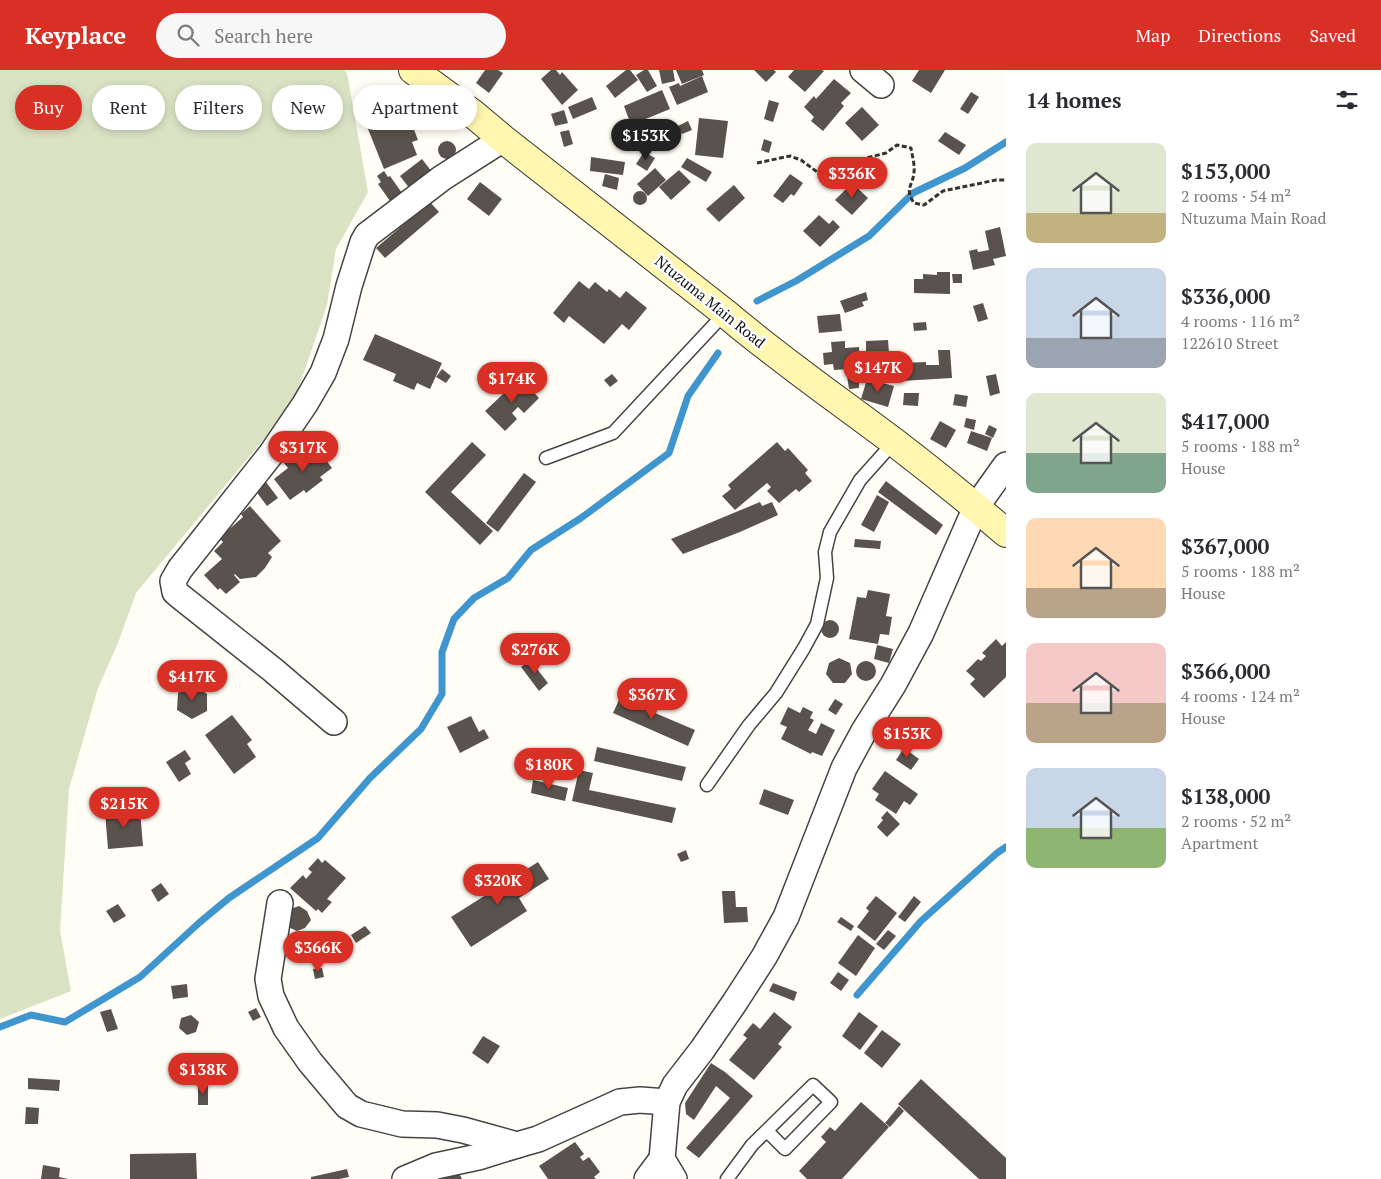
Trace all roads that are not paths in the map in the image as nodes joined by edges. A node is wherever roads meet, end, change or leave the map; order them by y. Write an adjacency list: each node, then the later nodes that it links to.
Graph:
1 (413, 70): 2 (main road, Ntuzuma Main Road)
2 (503, 139): 3 (main road, Ntuzuma Main Road); 9 (street)
3 (733, 320): 4 (main road, Ntuzuma Main Road); 5 (lane)
4 (894, 442): 7 (main road, Ntuzuma Main Road); 10 (lane)
5 (546, 458)
6 (1006, 465): 7 (street)
7 (976, 507): 8 (main road, Ntuzuma Main Road); 12 (street)
8 (1006, 534)
9 (334, 722)
10 (708, 785)
11 (280, 903): 14 (street)
12 (667, 1102): 14 (street); 15 (street)
13 (767, 1130): 13 (lane); 18 (lane)
14 (518, 1145): 16 (street)
15 (668, 1169): 17 (street)
16 (405, 1179)
17 (647, 1179)
18 (727, 1179)

